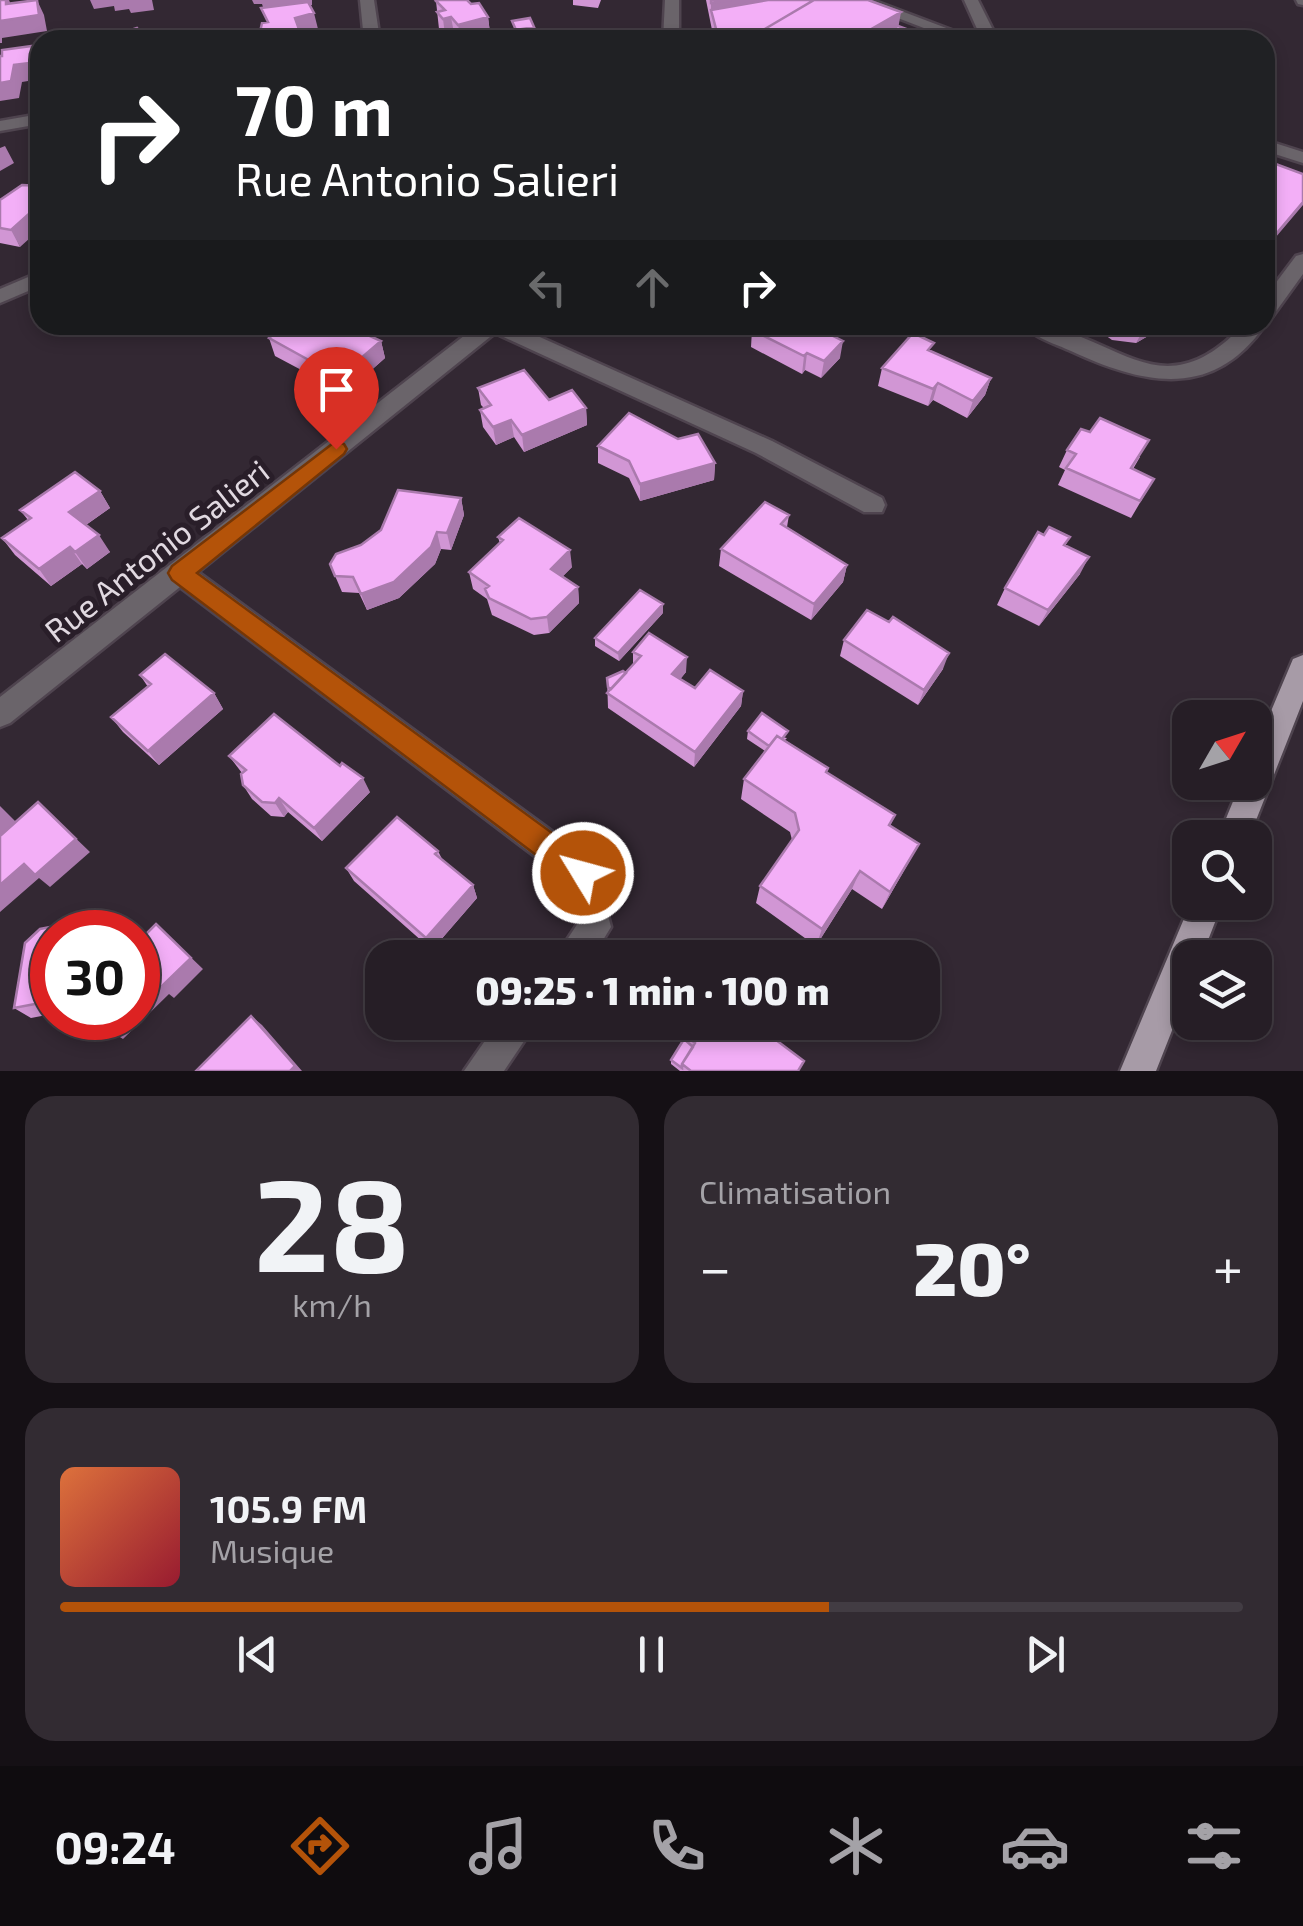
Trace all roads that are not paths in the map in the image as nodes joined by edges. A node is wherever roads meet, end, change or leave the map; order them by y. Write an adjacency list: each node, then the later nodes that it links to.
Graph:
1 (368, 0): 5 (street)
2 (672, 0): 6 (street)
3 (858, 0): 7 (street)
4 (971, 0): 8 (street)
5 (371, 30)
6 (671, 30)
7 (948, 30)
8 (985, 30)
9 (30, 121): 10 (street)
10 (0, 126)
11 (1275, 148): 12 (street)
12 (1303, 158)
13 (1303, 260): 16 (street)
14 (30, 283): 15 (street)
15 (0, 297)
16 (1275, 298)
17 (480, 335): 22 (street, Rue Antonio Salieri)
18 (515, 335): 21 (street)
19 (1056, 335): 20 (street)
20 (1246, 335)
21 (872, 505)
22 (180, 573): 24 (street, Rue Antonio Salieri); 27 (street)
23 (1303, 666): 25 (main road)
24 (0, 714)
25 (1240, 820)
26 (1200, 920): 30 (main road)
27 (585, 940)
28 (506, 1040): 29 (street)
29 (482, 1071)
30 (1138, 1071)

